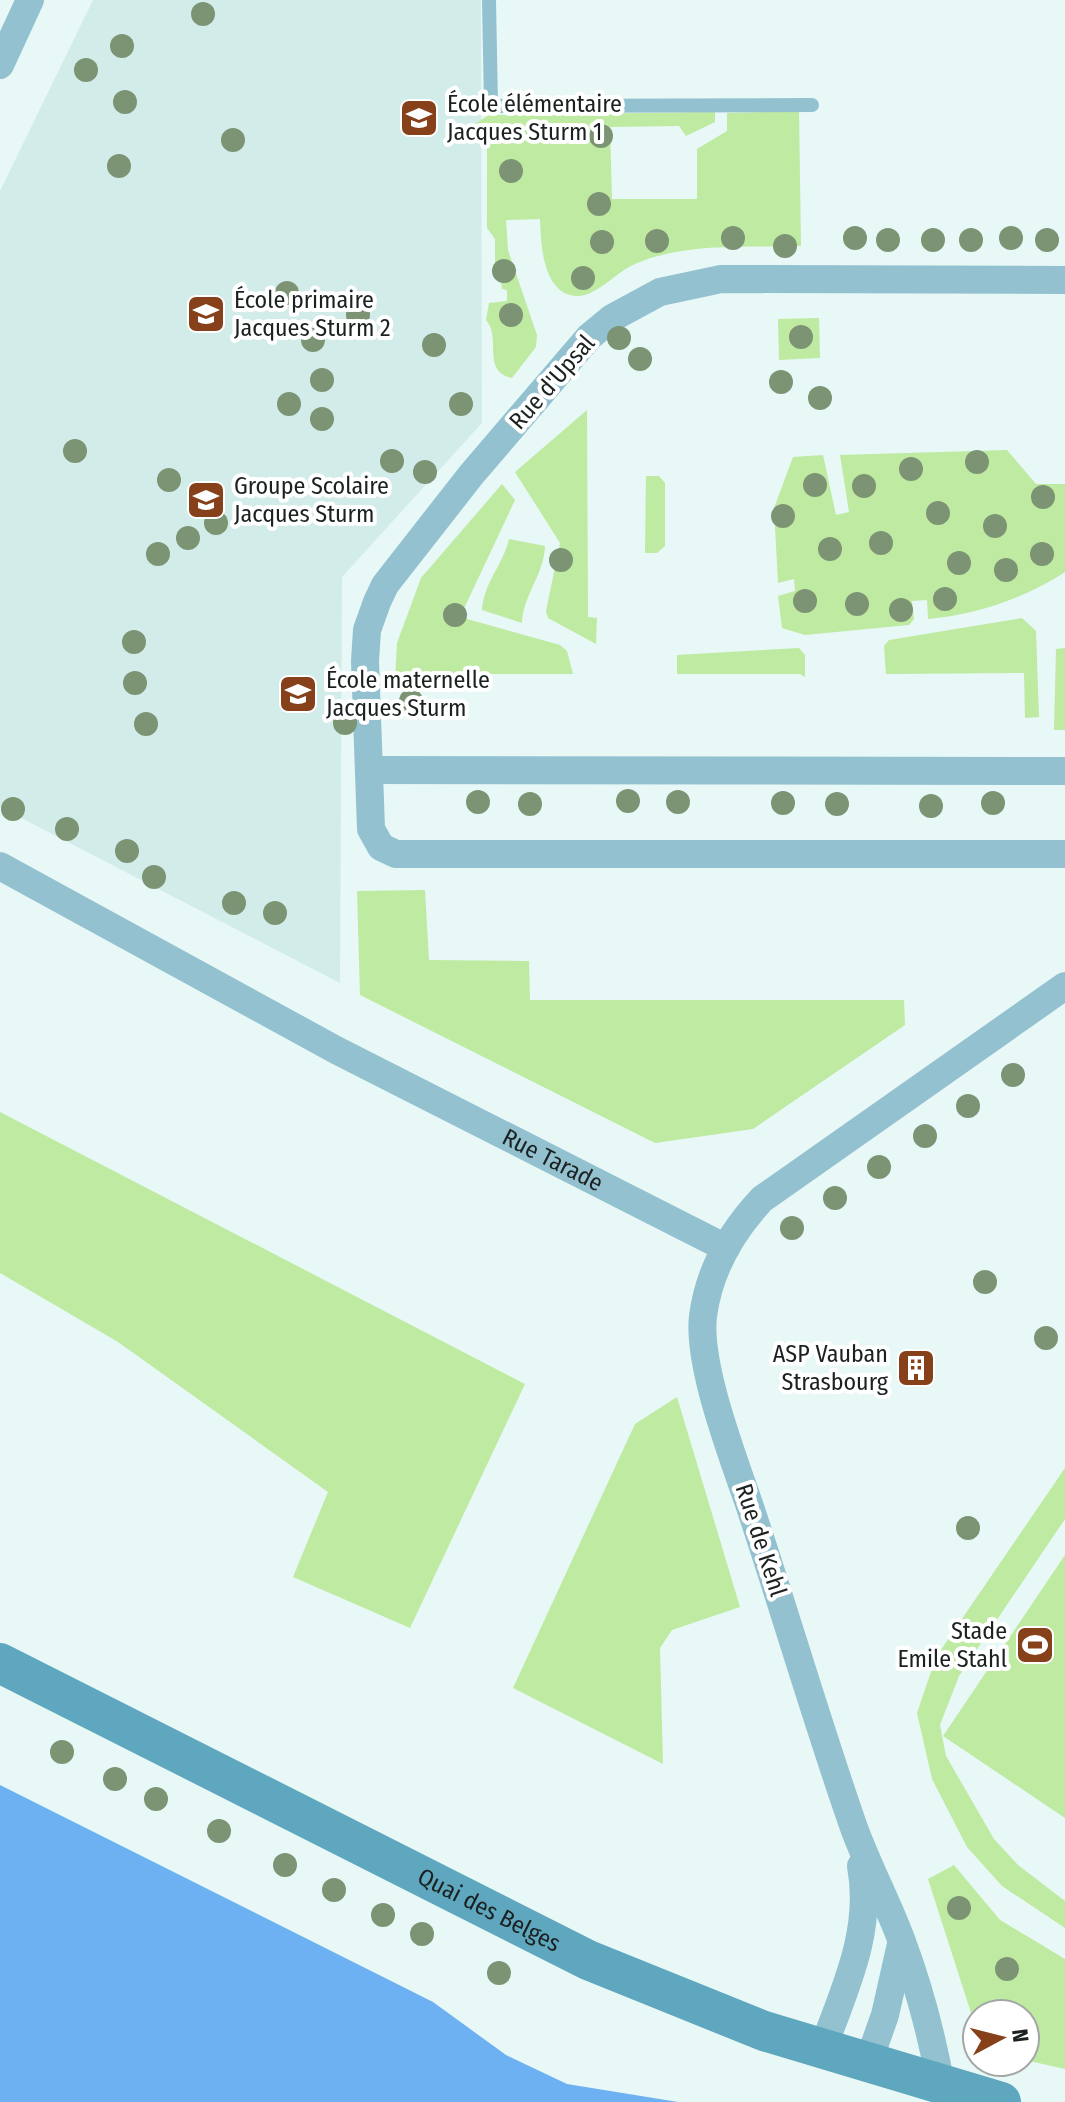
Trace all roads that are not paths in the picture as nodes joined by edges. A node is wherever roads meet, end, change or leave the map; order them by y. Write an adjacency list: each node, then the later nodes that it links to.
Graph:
1 (30, 0): 3 (street)
2 (489, 0): 4 (lane)
3 (0, 65)
4 (812, 105)
5 (1065, 280): 6 (street, Rue d'Upsal)
6 (369, 770): 7 (street); 8 (street, Rue d'Upsal)
7 (1065, 771)
8 (1065, 854)
9 (0, 866): 11 (street, Rue Tarade)
10 (1065, 986): 11 (street)
11 (726, 1248): 13 (street, Rue de Kehl)
12 (0, 1663): 15 (main road, Quai des Belges)
13 (855, 1829): 14 (street, Rue de Kehl); 15 (street, Rue de Kehl)
14 (902, 1941): 16 (street); 17 (street, Rue de Kehl)
15 (823, 2048): 16 (main road, Quai des Belges)
16 (868, 2063): 17 (main road, Quai des Belges)
17 (941, 2086): 18 (main road, Quai des Belges)
18 (1001, 2102)

